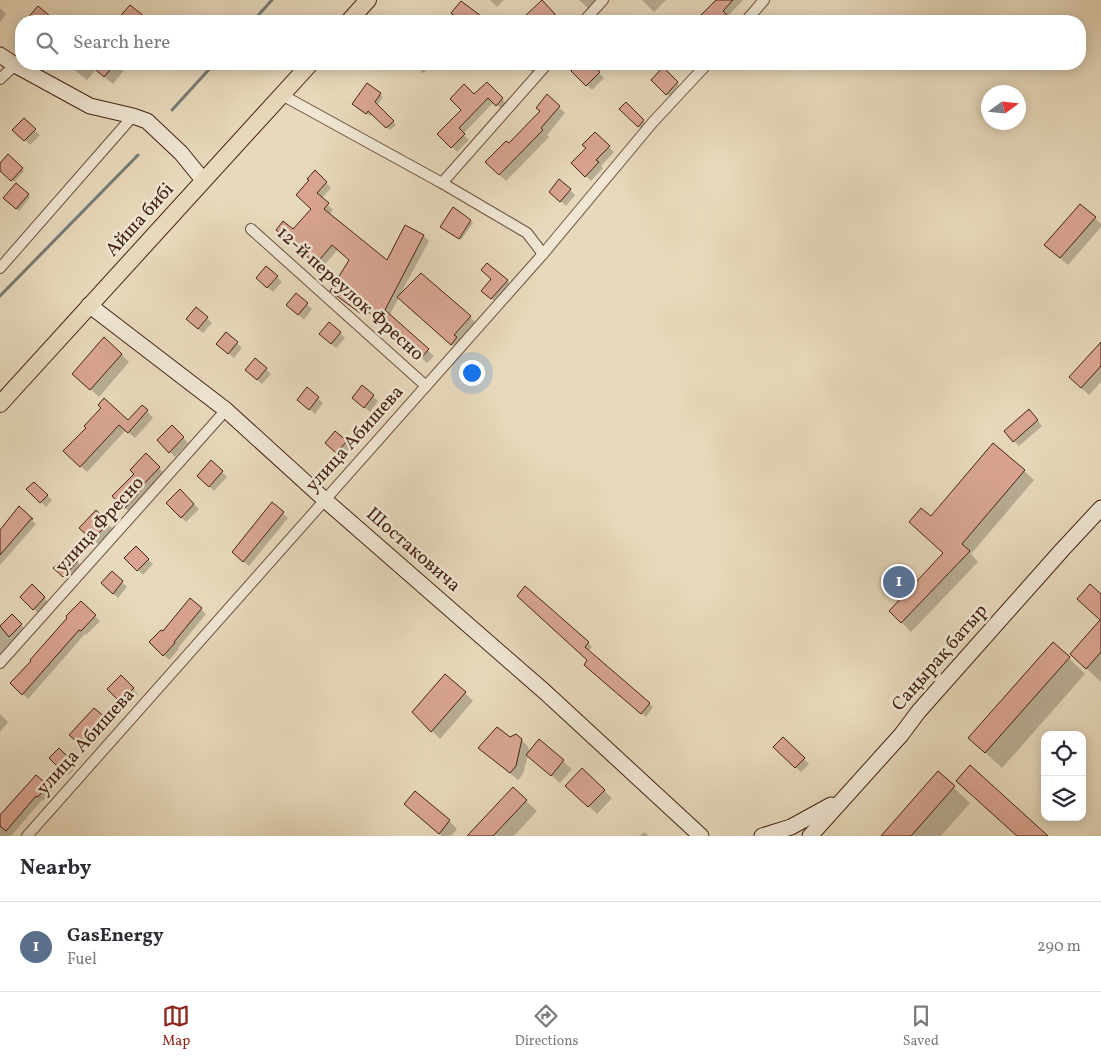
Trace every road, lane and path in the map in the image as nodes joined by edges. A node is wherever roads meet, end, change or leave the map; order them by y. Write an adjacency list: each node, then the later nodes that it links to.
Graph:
1 (368, 0): 4 (main road)
2 (603, 0): 5 (street)
3 (764, 0): 6 (street)
4 (354, 15)
5 (589, 15)
6 (751, 15)
7 (0, 55): 8 (street)
8 (15, 65): 13 (street)
9 (24, 70): 15 (street)
10 (305, 70): 14 (main road, Айша бибі)
11 (542, 70): 17 (street)
12 (701, 70): 19 (street, улица Абишева)
13 (0, 79)
14 (282, 95): 16 (main road, Айша бибі); 17 (street)
15 (140, 118): 16 (street); 20 (street)
16 (203, 180): 21 (main road, Айша бибі)
17 (442, 183): 19 (street)
18 (251, 229): 22 (street, 12-й переулок Фресно)
19 (543, 254): 22 (street, улица Абишева)
20 (0, 268)
21 (89, 305): 23 (main road, Айша бибі); 24 (street, Шостаковича)
22 (426, 386): 25 (street, улица Абишева)
23 (0, 404)
24 (226, 410): 25 (street, Шостаковича); 27 (street, улица Фресно)
25 (325, 500): 29 (street, улица Абишева); 30 (street, Шостаковича)
26 (1101, 508): 28 (street, Саңырақ батыр)
27 (0, 663)
28 (848, 794): 31 (street); 32 (street, Саңырақ батыр); 33 (street)
29 (27, 836)
30 (701, 836)
31 (762, 836)
32 (810, 836)
33 (825, 836)

